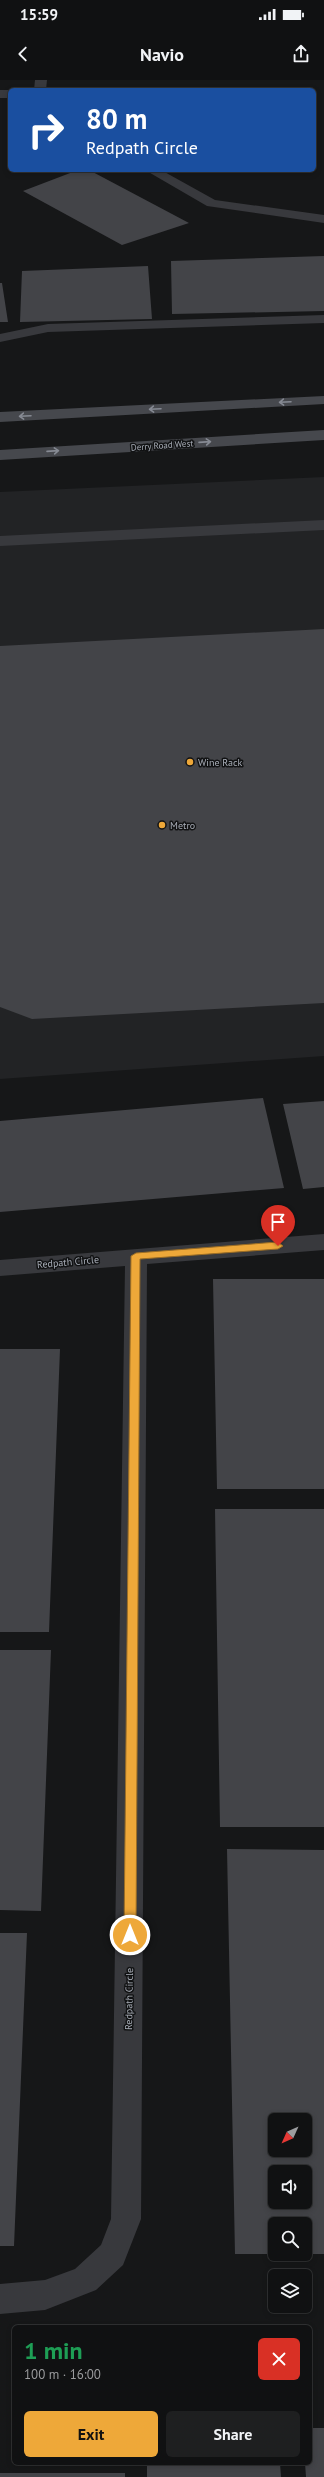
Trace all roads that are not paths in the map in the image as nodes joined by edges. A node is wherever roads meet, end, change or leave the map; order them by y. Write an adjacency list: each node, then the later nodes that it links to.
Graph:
1 (155, 172): 2 (street)
2 (324, 219)
3 (324, 319): 4 (street)
4 (0, 338)
5 (324, 400): 6 (main road, one-way to 6)
6 (0, 417)
7 (324, 435): 8 (main road, Derry Road West, one-way to 7)
8 (0, 455)
9 (324, 525): 10 (street)
10 (0, 541)
11 (324, 1242): 12 (street, Redpath Circle)
12 (136, 1256): 13 (street, Redpath Circle); 14 (street, Redpath Circle)
13 (0, 1268)
14 (0, 2300)

